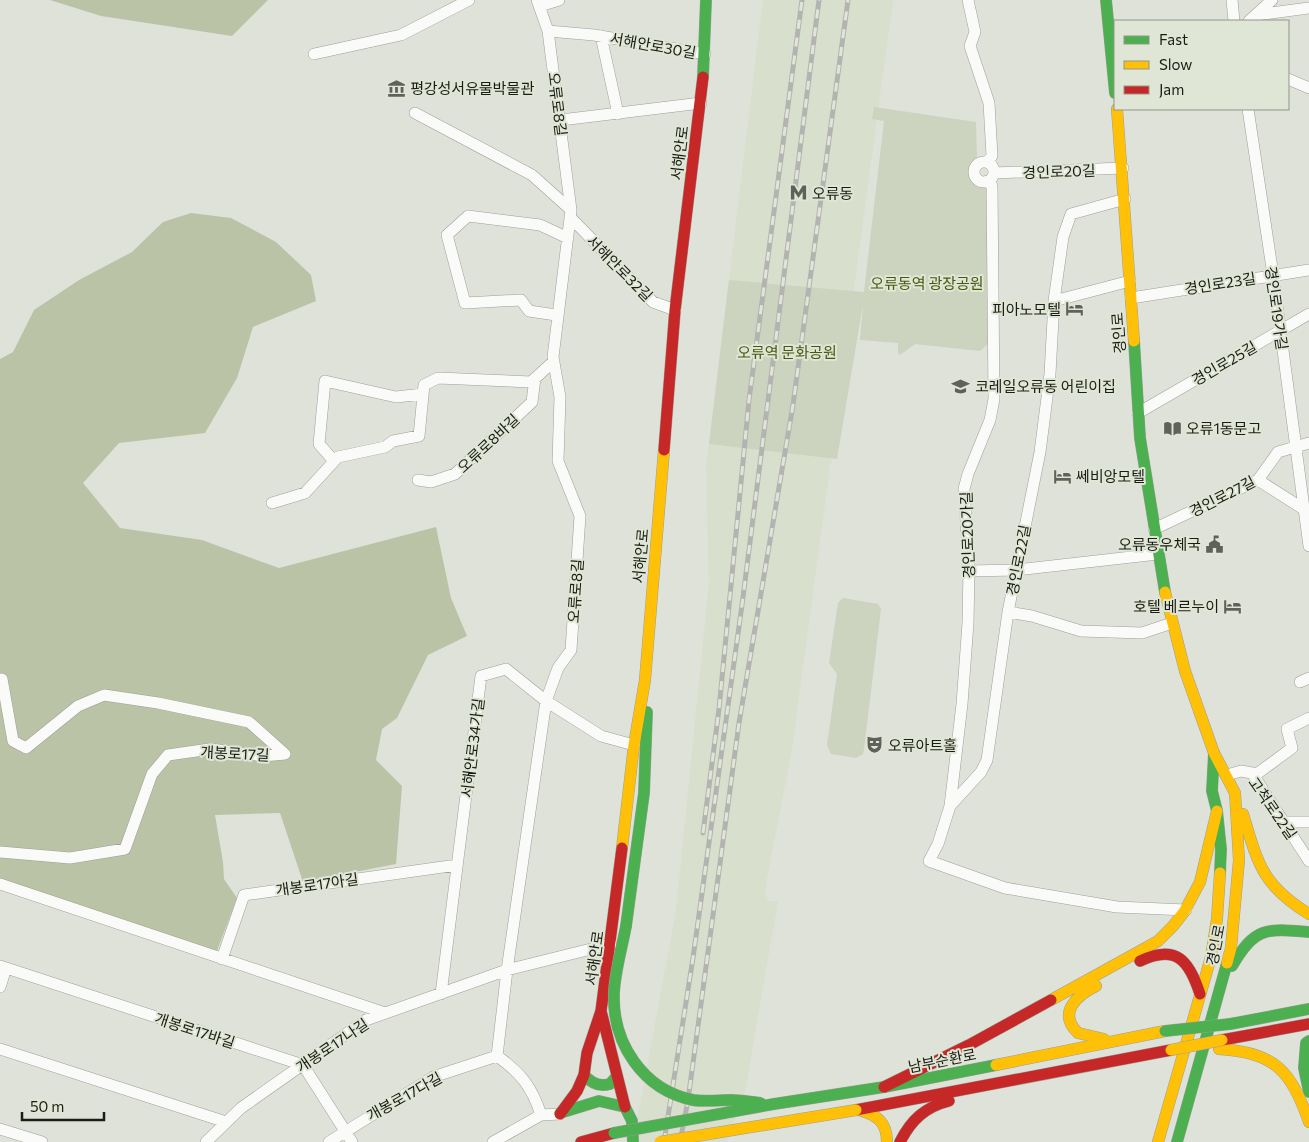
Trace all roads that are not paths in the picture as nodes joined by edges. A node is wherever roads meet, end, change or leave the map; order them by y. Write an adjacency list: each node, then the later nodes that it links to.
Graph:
1 (559, 0): 8 (street)
2 (706, 0): 15 (main road, 서해안로)
3 (968, 0): 25 (street)
4 (1106, 0): 16 (main road)
5 (1232, 0): 11 (street)
6 (1272, 0): 10 (street)
7 (461, 2): 14 (street)
8 (538, 3): 12 (street, 오류로8길)
9 (1309, 8): 10 (street)
10 (1253, 18)
11 (1234, 20)
12 (548, 31): 13 (street, 서해안로30길); 24 (street, 오류로8길)
13 (601, 36): 15 (street, 서해안로30길); 23 (street, 서해안로30길)
14 (314, 54)
15 (705, 54): 19 (main road, 서해안로)
16 (1114, 62)
17 (1289, 79): 18 (street)
18 (1309, 88)
19 (701, 103): 23 (street, 서해안로); 36 (main road, 서해안로)
20 (1117, 110): 26 (main road, 경인로)
21 (1248, 110): 32 (street, 경인로19가길)
22 (415, 113): 29 (street)
23 (618, 114): 24 (street, 서해안로)
24 (561, 120): 29 (street, 오류로8길)
25 (987, 162): 27 (street); 27 (street)
26 (1123, 168): 27 (street, 경인로20길); 28 (main road, 경인로)
27 (991, 177): 55 (street, 경인로20가길)
28 (1125, 199): 33 (main road, 경인로); 35 (street, 경인로22길)
29 (571, 214): 30 (street, 오류로8길); 36 (street, 서해안로32길)
30 (568, 238): 38 (street, 오류로8길); 38 (street)
31 (1309, 270): 32 (street, 경인로23길)
32 (1273, 274): 34 (street, 경인로23길); 39 (street, 경인로19가길)
33 (1130, 281): 34 (main road, 경인로); 35 (street)
34 (1131, 298): 43 (main road, 경인로)
35 (1054, 301): 54 (street, 경인로22길)
36 (675, 310): 59 (main road, 서해안로)
37 (1309, 314): 39 (street, 경인로25길)
38 (556, 315): 40 (street, 오류로8길)
39 (1280, 330): 43 (street, 경인로25길); 45 (street, 경인로19가길)
40 (554, 361): 41 (street); 60 (street, 오류로8길)
41 (535, 378): 42 (street); 47 (street, 오류로8바길)
42 (423, 394): 46 (street); 46 (street)
43 (1138, 413): 51 (main road, 경인로)
44 (1309, 443): 45 (street, 경인로27길)
45 (1295, 447): 48 (street, 경인로27길); 50 (street, 경인로19가길)
46 (334, 461): 49 (street)
47 (418, 480)
48 (1258, 480): 50 (street); 51 (street, 경인로27길)
49 (272, 503)
50 (1306, 510): 52 (street, 경인로19가길)
51 (1154, 529): 53 (main road, 경인로)
52 (1309, 546)
53 (1158, 554): 54 (street); 57 (main road, 경인로)
54 (1016, 570): 55 (street); 56 (street, 경인로22길)
55 (969, 571): 67 (street, 경인로20가길)
56 (1008, 612): 57 (street); 67 (street, 경인로22길)
57 (1172, 623): 63 (main road, 경인로)
58 (2, 679): 71 (street, 개봉로17길)
59 (645, 680): 62 (main road, 서해안로); 101 (main road, bridge)
60 (546, 701): 62 (street, 서해안로34가길); 73 (street, 서해안로34가길); 81 (street, 오류로8길)
61 (1309, 718): 65 (street)
62 (634, 745): 78 (main road, 서해안로)
63 (1214, 753): 64 (main road, 경인로); 68 (main road, 경인로)
64 (1227, 775): 65 (street, 고척로22길); 66 (main road, 경인로)
65 (1254, 776): 69 (street, 고척로22길)
66 (1235, 793): 76 (main road); 82 (main road, 경인로)
67 (950, 806): 75 (street, 경인로20가길)
68 (1217, 811): 75 (main road); 85 (main road, 경인로)
69 (1282, 822): 70 (street); 72 (street, 고척로22길)
70 (1309, 822)
71 (0, 852)
72 (1309, 862)
73 (457, 864): 79 (street, 개봉로17아길); 84 (street, 서해안로34가길)
74 (0, 884): 79 (street)
75 (1186, 910): 99 (main road)
76 (1309, 914)
77 (1309, 932): 82 (main road)
78 (611, 944): 81 (street, 개봉로17나길); 87 (main road, 서해안로)
79 (222, 959): 88 (street)
80 (3, 967): 83 (street); 95 (street, 개봉로17바길)
81 (507, 970): 84 (street, 개봉로17나길); 94 (street)
82 (1224, 980): 121 (main road, 경인로)
83 (0, 987)
84 (441, 994): 88 (street, 개봉로17나길)
85 (1200, 994): 90 (main road); 120 (main road, 경인로)
86 (1309, 1009): 90 (main road, 남부순환로, bridge)
87 (601, 1011): 96 (main road); 97 (main road)
88 (385, 1013): 95 (street, 개봉로17나길)
89 (1309, 1024): 92 (main road)
90 (1120, 1040): 99 (main road, 남부순환로)
91 (1309, 1041): 100 (main road)
92 (1221, 1044): 98 (main road, bridge); 107 (main road)
93 (0, 1049): 106 (street)
94 (497, 1056): 104 (street); 109 (street, 개봉로17다길)
95 (303, 1065): 106 (street, 개봉로17나길); 109 (street)
96 (584, 1075): 97 (main road); 105 (main road)
97 (617, 1076): 102 (main road)
98 (1006, 1080): 103 (main road); 119 (main road)
99 (884, 1087): 101 (main road, 남부순환로)
100 (1309, 1092)
101 (774, 1104): 115 (main road, 남부순환로, bridge)
102 (625, 1107): 105 (main road); 116 (main road)
103 (856, 1110): 117 (main road, bridge); 118 (main road)
104 (541, 1114): 105 (street); 114 (street)
105 (560, 1114)
106 (226, 1122): 111 (street, 개봉로17나길)
107 (1309, 1122)
108 (0, 1129): 110 (street)
109 (344, 1131): 112 (street, 개봉로17다길); 113 (street)
110 (42, 1142)
111 (206, 1142)
112 (328, 1142)
113 (352, 1142)
114 (493, 1142)
115 (581, 1142)
116 (633, 1142)
117 (660, 1142)
118 (887, 1142)
119 (900, 1142)
120 (1158, 1142)
121 (1177, 1142)

